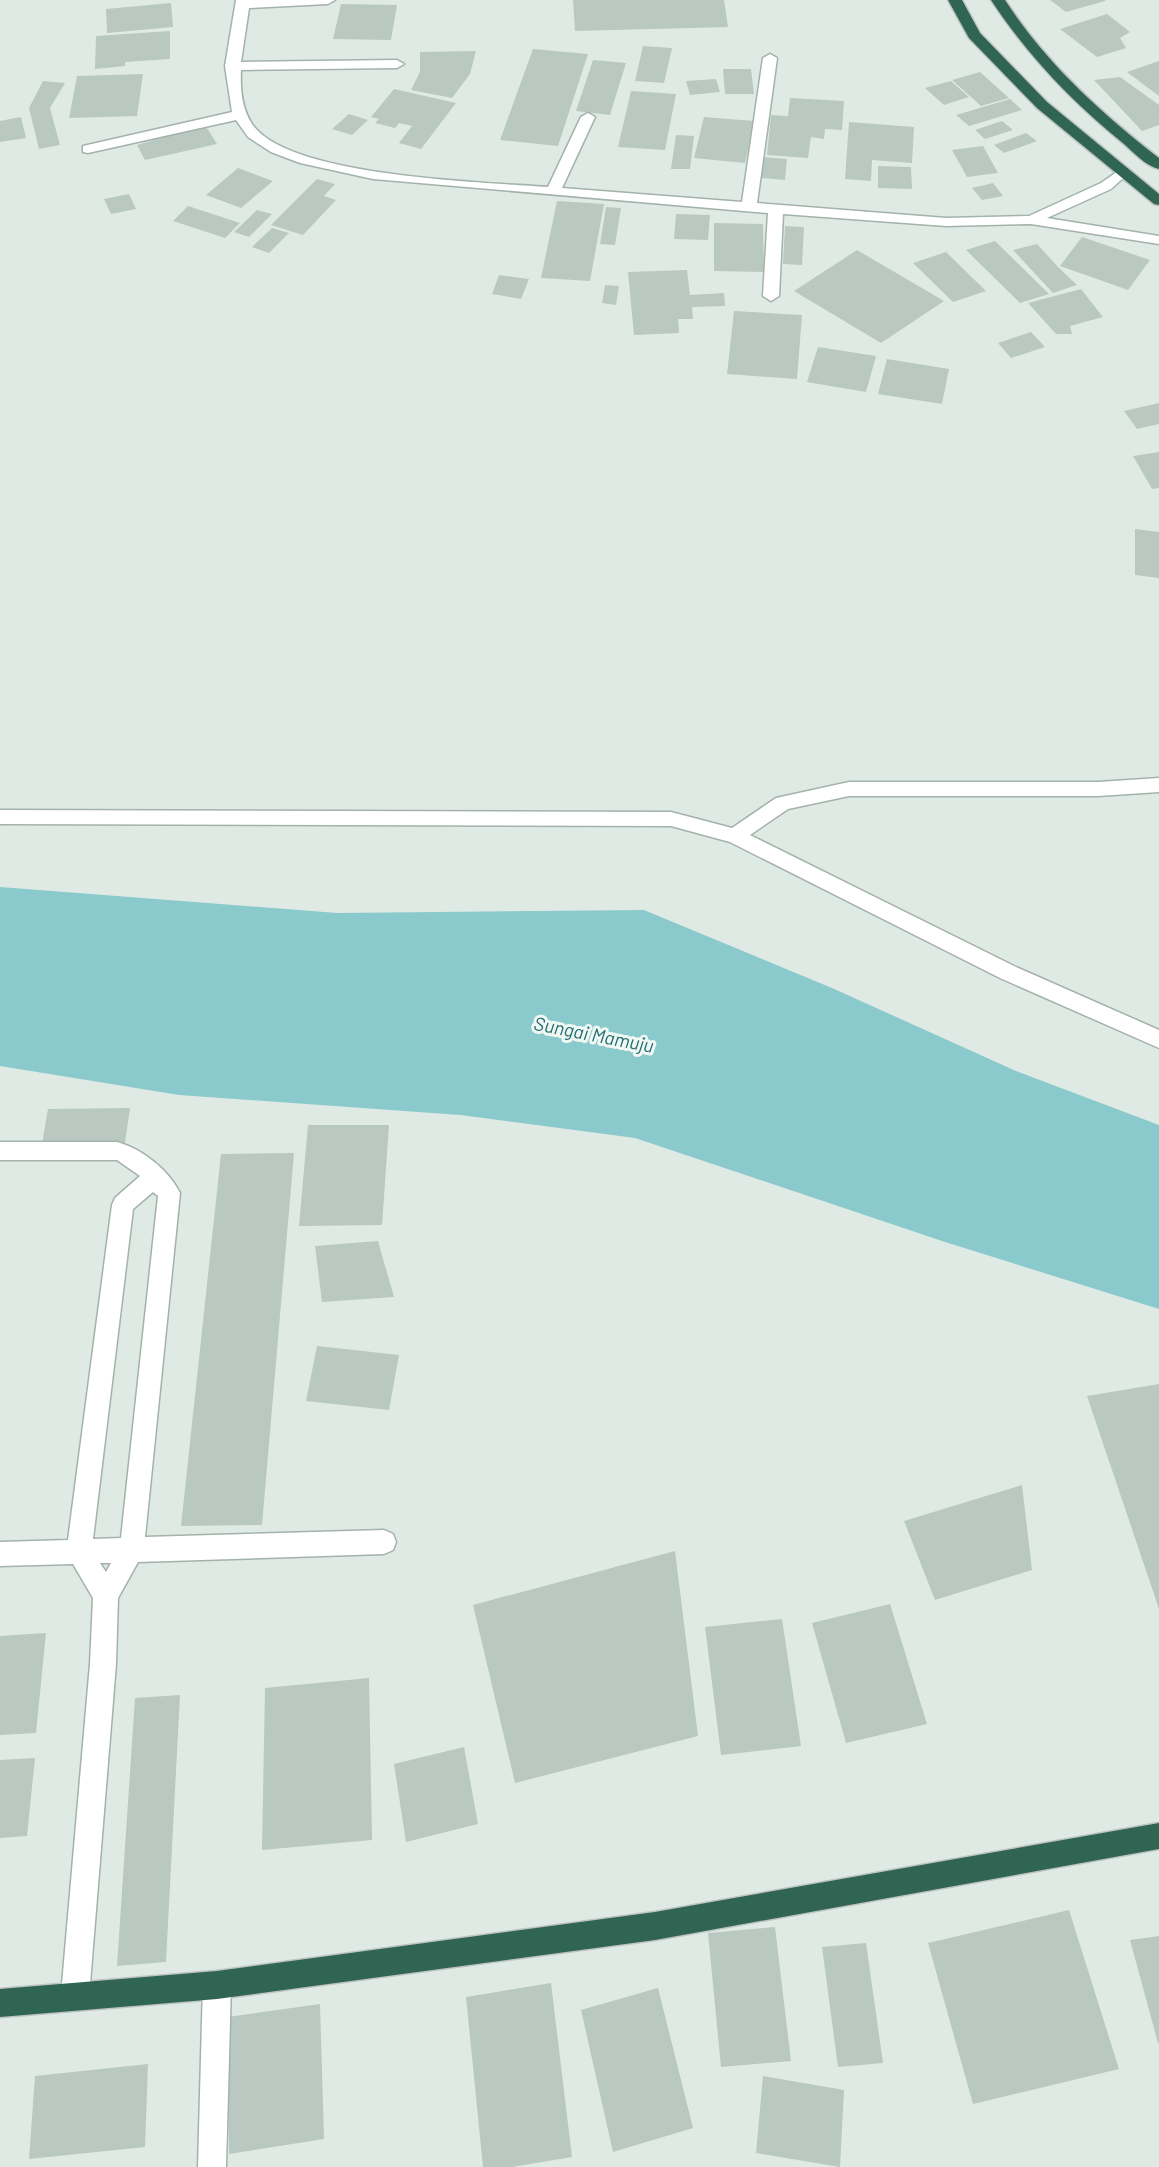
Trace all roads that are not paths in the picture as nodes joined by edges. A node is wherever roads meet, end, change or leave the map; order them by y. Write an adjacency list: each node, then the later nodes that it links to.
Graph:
1 (328, 0): 4 (street)
2 (955, 0): 5 (highway)
3 (998, 0): 5 (highway)
4 (243, 2): 8 (street)
5 (1015, 55): 12 (highway); 13 (highway)
6 (770, 58): 16 (street)
7 (397, 64): 8 (street)
8 (232, 66): 9 (street)
9 (239, 116): 11 (street); 14 (street)
10 (588, 117): 14 (street)
11 (88, 149)
12 (1156, 160): 13 (highway)
13 (1124, 171): 15 (highway); 18 (street)
14 (553, 192): 16 (street)
15 (1159, 201)
16 (749, 207): 17 (street)
17 (776, 209): 18 (street); 20 (street)
18 (1031, 220): 19 (street)
19 (1159, 240)
20 (771, 296)
21 (1159, 785): 23 (street)
22 (0, 817): 23 (street)
23 (735, 836): 24 (street)
24 (1159, 1039)
25 (0, 1151): 26 (street)
26 (153, 1178): 28 (street); 29 (street)
27 (384, 1542): 28 (street)
28 (132, 1549): 29 (street); 31 (street)
29 (79, 1551): 30 (street); 31 (street)
30 (0, 1554)
31 (106, 1596): 34 (street)
32 (1159, 1836): 33 (highway)
33 (217, 1985): 34 (highway); 36 (street)
34 (75, 1996): 35 (highway)
35 (0, 2003)
36 (212, 2167)

